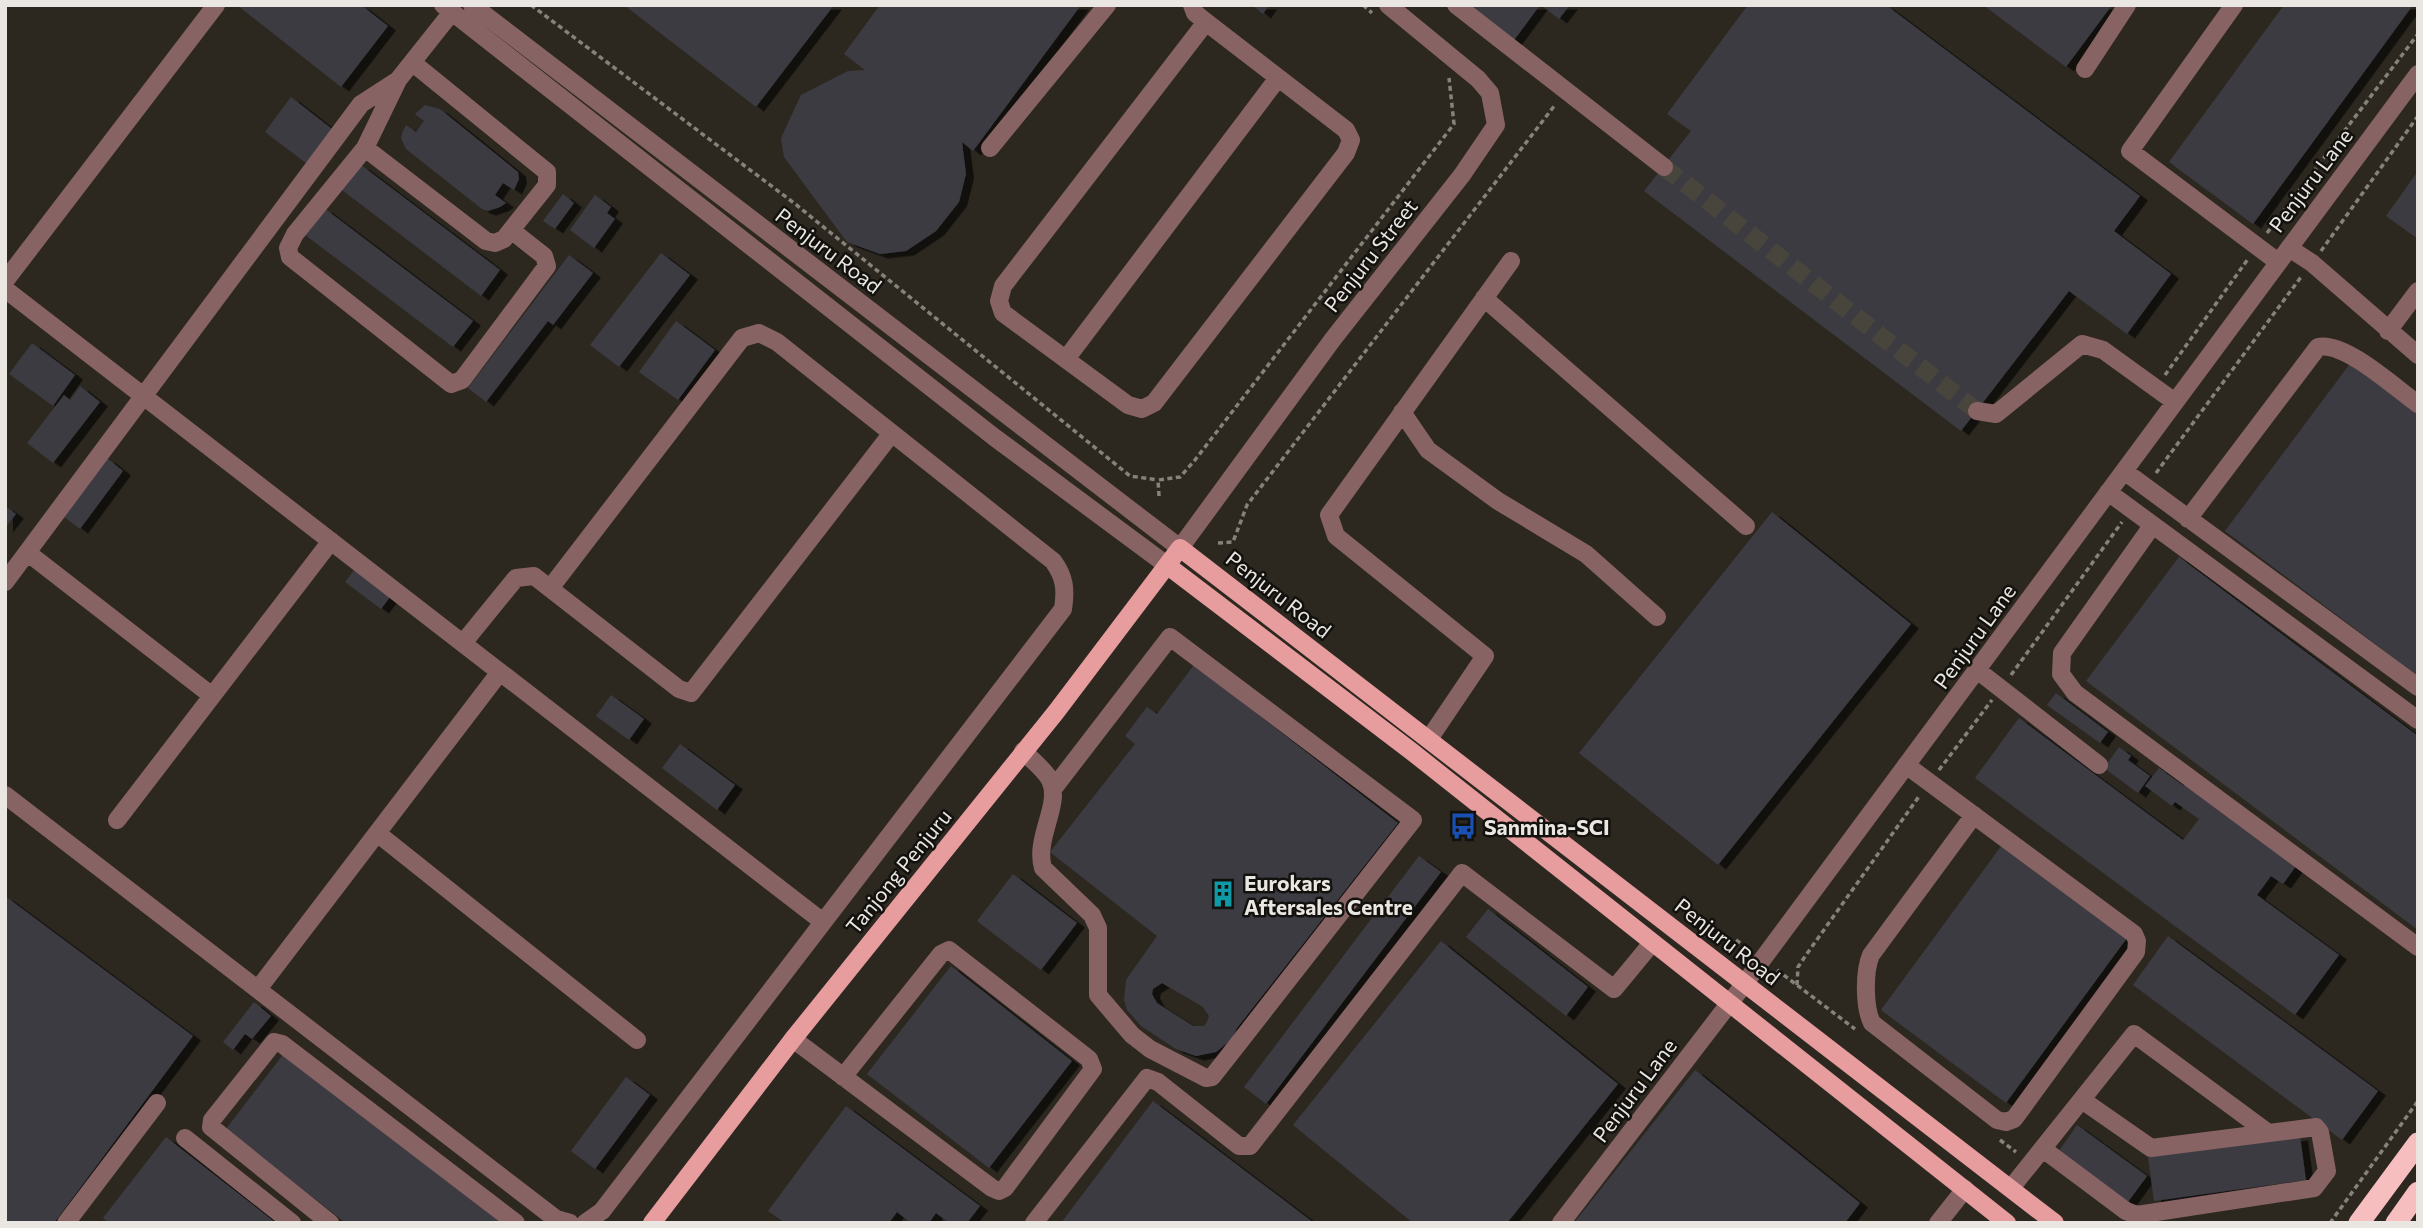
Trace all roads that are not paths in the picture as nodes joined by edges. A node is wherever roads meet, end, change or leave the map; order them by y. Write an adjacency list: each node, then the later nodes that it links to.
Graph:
1 (216, 5): 22 (street)
2 (472, 5): 41 (street, Penjuru Road)
3 (1107, 5): 17 (street)
4 (1192, 5): 10 (street)
5 (1457, 5): 18 (street)
6 (2127, 5): 12 (street)
7 (2234, 5): 20 (street)
8 (447, 9): 11 (street); 43 (street, Penjuru Road)
9 (1383, 11): 41 (street, Penjuru Street)
10 (1206, 22): 14 (street); 28 (street)
11 (413, 63): 15 (street); 19 (street)
12 (2085, 69)
13 (2418, 74): 20 (street, Penjuru Lane)
14 (1279, 78): 28 (street); 28 (street)
15 (398, 80): 16 (street); 29 (street)
16 (365, 148): 19 (street); 19 (street)
17 (990, 148)
18 (1664, 167)
19 (511, 230)
20 (2283, 255): 26 (street); 30 (street, Penjuru Lane)
21 (1511, 261): 25 (street)
22 (5, 281)
23 (5, 289): 29 (street)
24 (2418, 291): 26 (street)
25 (1484, 298): 33 (street); 38 (street)
26 (2388, 331): 27 (street)
27 (2418, 355)
28 (1066, 359)
29 (145, 398): 40 (street); 42 (street)
30 (2175, 402): 32 (street); 35 (street, Penjuru Lane)
31 (2418, 404): 37 (street)
32 (1977, 411)
33 (1402, 412): 46 (street); 53 (street)
34 (892, 433): 45 (street); 45 (street); 62 (street)
35 (2124, 471): 36 (street, Penjuru Lane); 37 (street)
36 (2108, 492): 39 (street); 48 (street, Penjuru Lane)
37 (2188, 519): 50 (street)
38 (1746, 526)
39 (2152, 526): 52 (street); 64 (street)
40 (331, 541): 47 (street); 51 (street)
41 (1180, 548): 43 (main road, Tanjong Penjuru); 53 (main road, Penjuru Road)
42 (28, 553): 44 (street); 51 (street)
43 (1168, 566): 54 (main road, Tanjong Penjuru); 63 (main road, Penjuru Road)
44 (5, 582)
45 (551, 587): 47 (street)
46 (1657, 617)
47 (463, 643): 49 (street)
48 (1977, 670): 55 (street, Penjuru Lane); 56 (street)
49 (500, 672): 61 (street); 62 (street)
50 (2418, 687)
51 (211, 695): 60 (street)
52 (2418, 720)
53 (1429, 739): 65 (main road, Penjuru Road)
54 (1023, 751): 57 (street); 68 (main road, Tanjong Penjuru)
55 (1906, 765): 59 (street); 65 (street, Penjuru Lane)
56 (2099, 765)
57 (1053, 789): 57 (street)
58 (5, 795): 66 (street)
59 (1974, 816): 59 (street)
60 (117, 820)
61 (377, 833): 66 (street); 69 (street)
62 (823, 922): 85 (street)
63 (1653, 943): 67 (main road, Penjuru Road); 87 (street)
64 (2418, 947)
65 (1745, 983): 67 (street, Penjuru Lane); 77 (main road, Penjuru Road)
66 (258, 989): 84 (street)
67 (1731, 1002): 78 (main road, Penjuru Road); 88 (street, Penjuru Lane)
68 (793, 1039): 70 (street); 86 (main road, Tanjong Penjuru)
69 (637, 1040)
70 (843, 1077): 70 (street)
71 (2082, 1100): 73 (street); 73 (street); 76 (street)
72 (157, 1103): 80 (street)
73 (2267, 1132): 76 (street)
74 (185, 1138): 81 (street)
75 (2418, 1143): 92 (highway)
76 (2043, 1149): 77 (street)
77 (2011, 1188): 91 (main road, Penjuru Road)
78 (1965, 1189): 89 (street); 90 (main road, Penjuru Road)
79 (2418, 1192): 93 (highway)
80 (65, 1223)
81 (292, 1223)
82 (330, 1223): 83 (street)
83 (516, 1223)
84 (570, 1223)
85 (585, 1223)
86 (652, 1223)
87 (1034, 1223)
88 (1562, 1223)
89 (1938, 1223)
90 (2007, 1223)
91 (2055, 1223)
92 (2359, 1223)
93 (2396, 1223)

